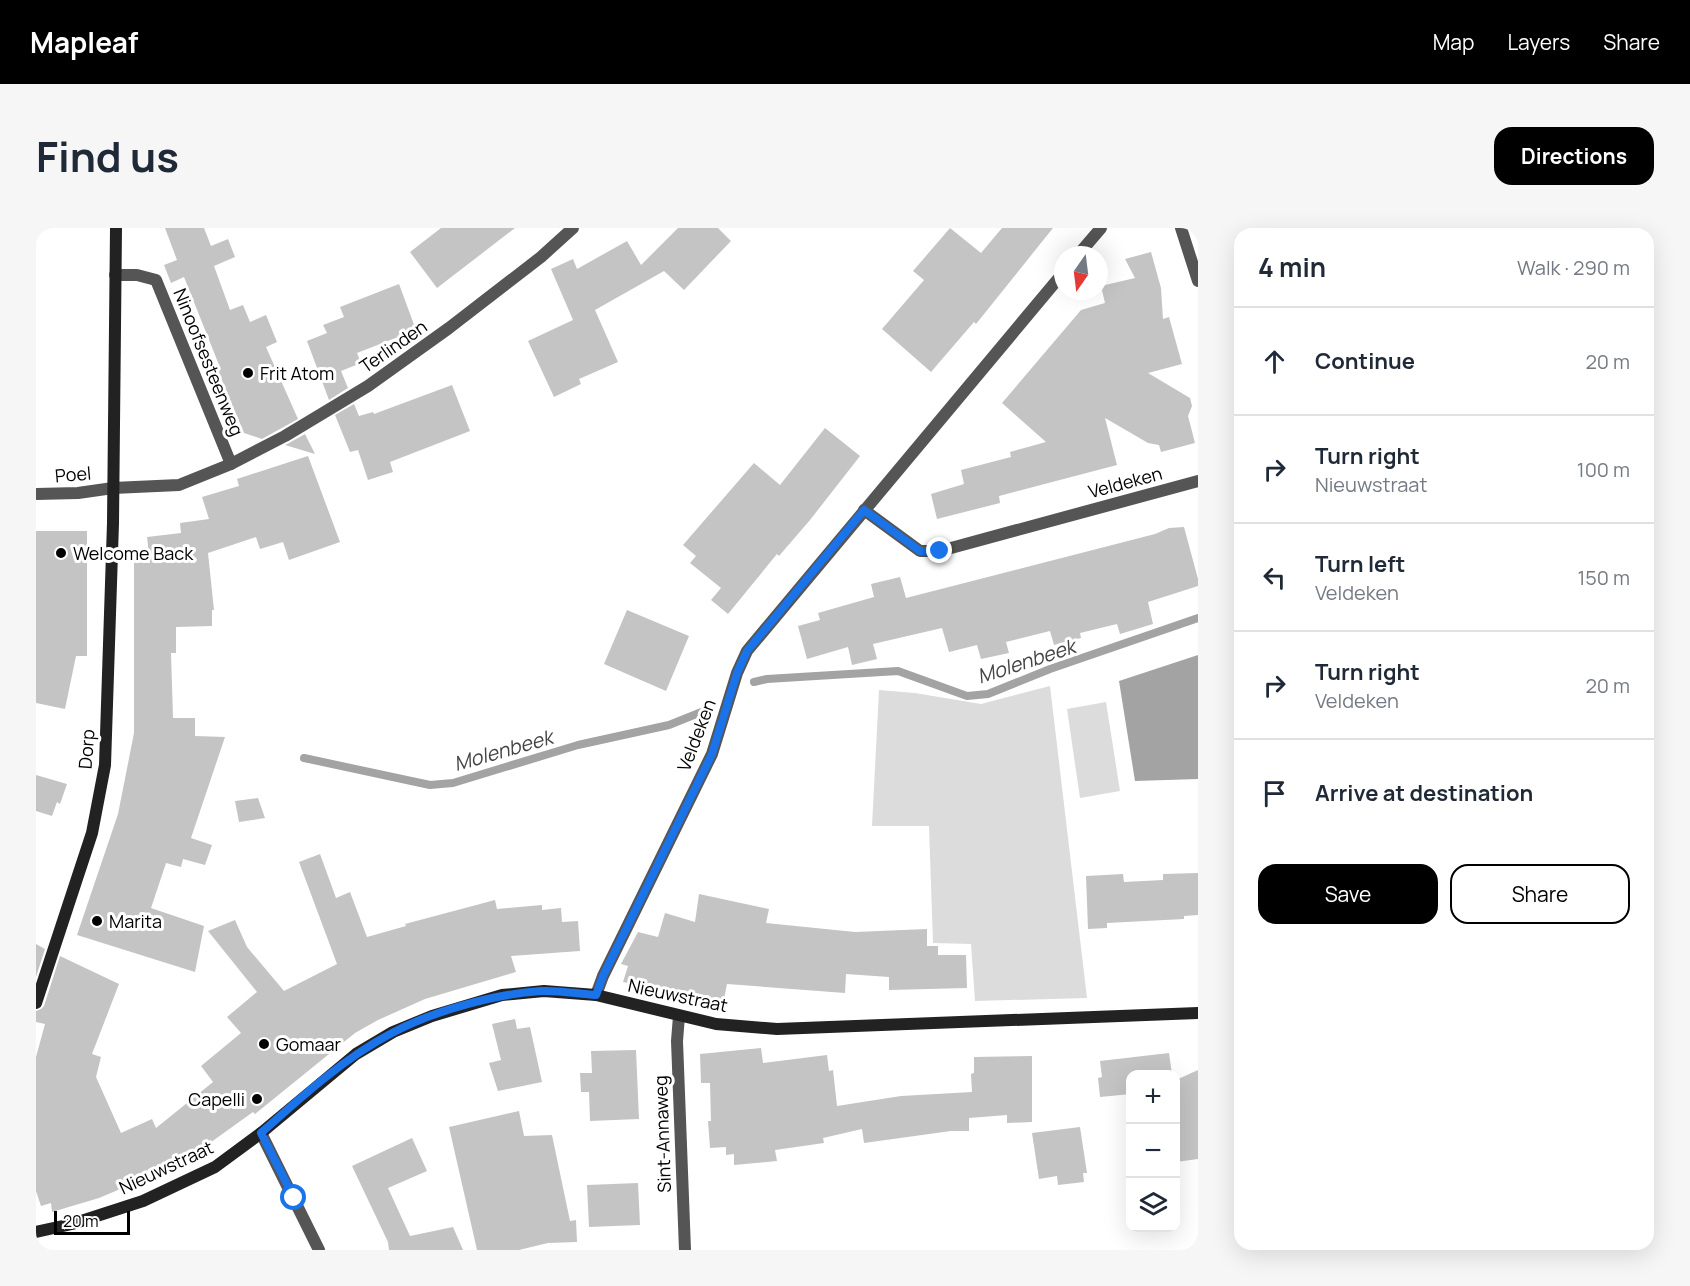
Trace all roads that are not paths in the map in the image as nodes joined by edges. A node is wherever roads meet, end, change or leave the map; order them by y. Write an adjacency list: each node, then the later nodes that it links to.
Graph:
1 (116, 228): 6 (street)
2 (573, 228): 9 (street, Terlinden)
3 (1101, 228): 5 (street)
4 (1181, 228): 7 (street)
5 (1086, 246)
6 (115, 275): 9 (street, Ninoofsesteenweg); 11 (street)
7 (1198, 282)
8 (1054, 284): 13 (street, Veldeken)
9 (231, 464): 11 (street, Terlinden)
10 (1198, 481): 13 (street, Veldeken)
11 (113, 488): 12 (street, Poel); 15 (street, Dorp)
12 (36, 494)
13 (864, 510): 14 (street, Veldeken)
14 (596, 995): 17 (street, Nieuwstraat); 18 (street, Nieuwstraat)
15 (36, 1003)
16 (1198, 1013): 17 (street, Nieuwstraat)
17 (679, 1016): 21 (street, Sint-Annaweg)
18 (261, 1133): 19 (street, Nieuwstraat); 20 (street)
19 (36, 1232)
20 (319, 1250)
21 (685, 1250)

